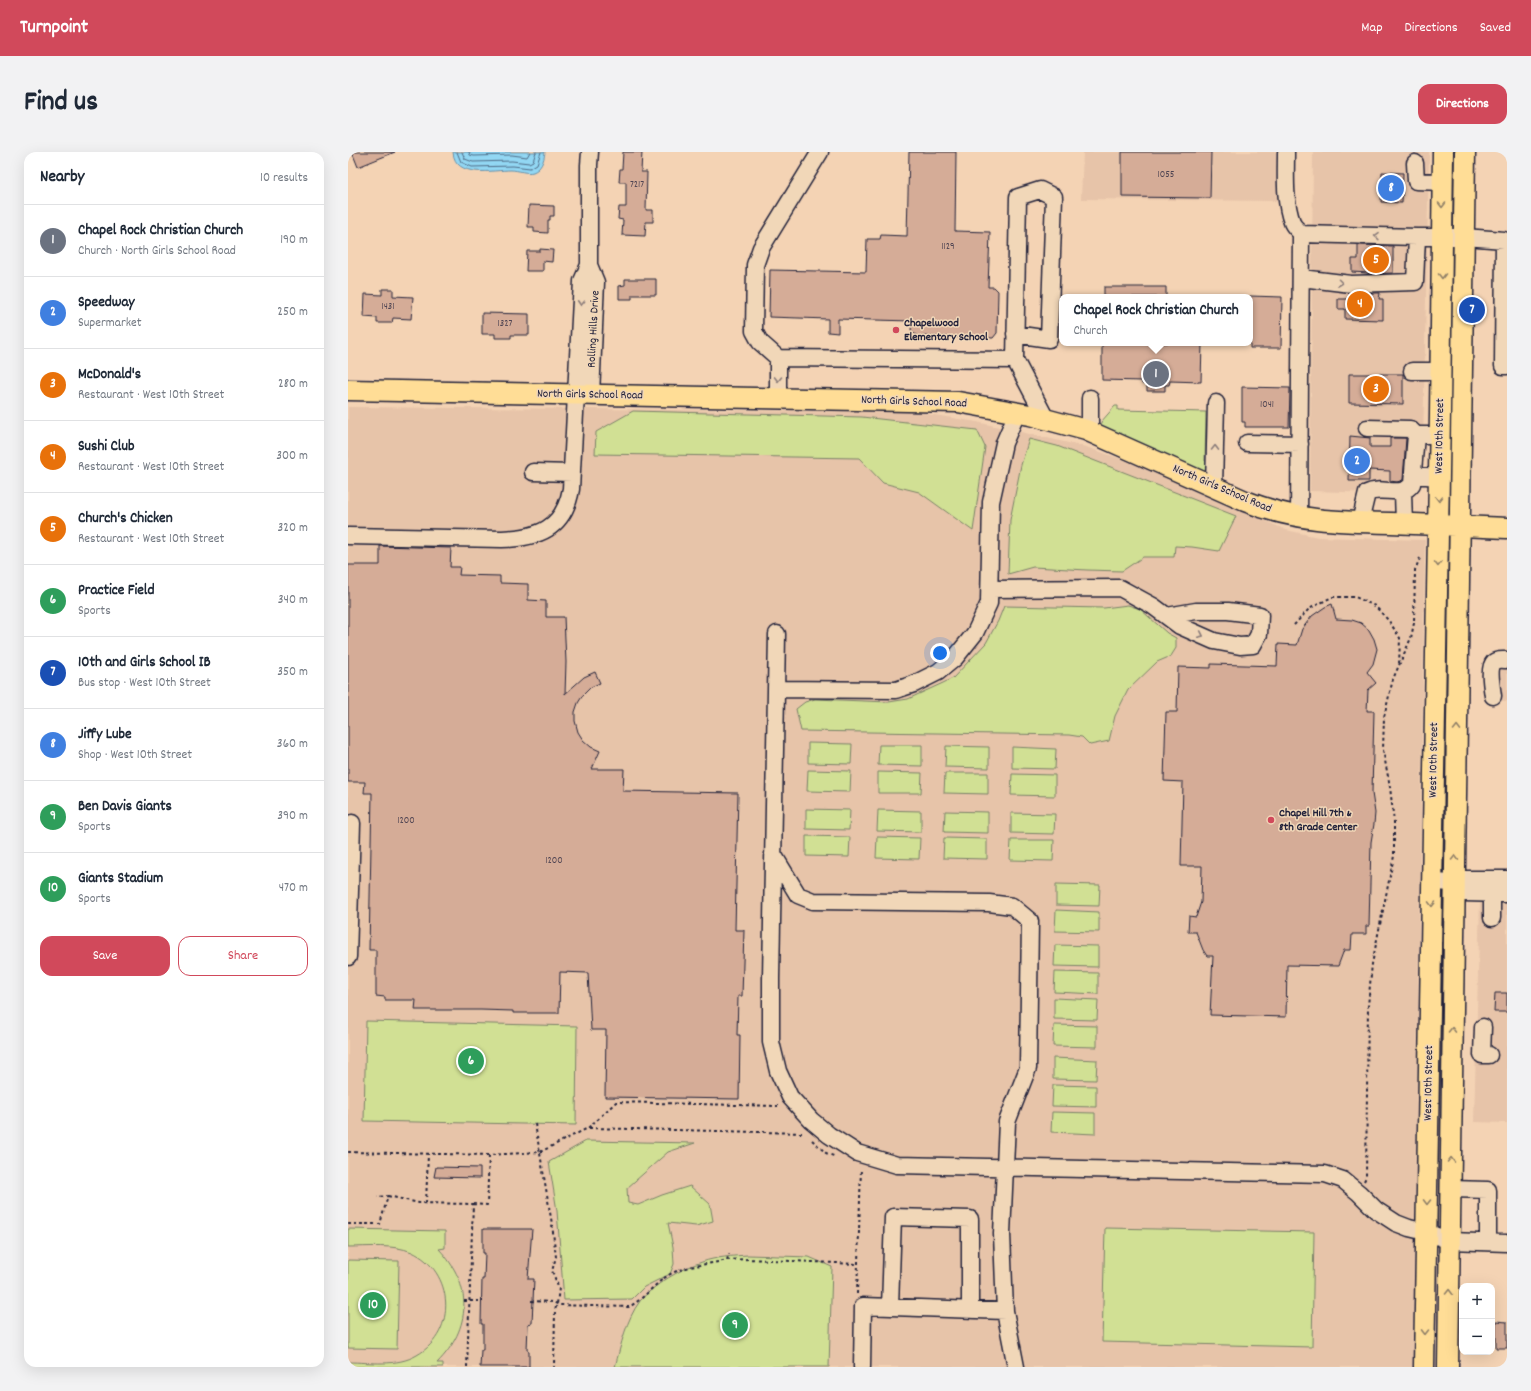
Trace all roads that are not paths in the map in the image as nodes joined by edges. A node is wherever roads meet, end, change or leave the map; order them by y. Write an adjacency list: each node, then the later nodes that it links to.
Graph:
1 (590, 152): 21 (street, Rolling Hills Drive)
2 (820, 152): 15 (street)
3 (1286, 152): 8 (street)
4 (1442, 152): 7 (main road, West 10th Street)
5 (1465, 152): 11 (main road, West 10th Street)
6 (1415, 163): 7 (street)
7 (1442, 182): 10 (main road, West 10th Street, one-way to 10)
8 (1301, 234): 9 (street, one-way to 8); 13 (street)
9 (1417, 237): 10 (street); 13 (street, one-way to 9)
10 (1442, 237): 11 (street); 18 (main road, West 10th Street, one-way to 18)
11 (1464, 237): 12 (street); 43 (main road, West 10th Street)
12 (1506, 254): 17 (street)
13 (1301, 278): 32 (street)
14 (1015, 334): 14 (street); 16 (street)
15 (778, 358): 16 (street); 23 (street, one-way to 23)
16 (1015, 360): 26 (street)
17 (1507, 366)
18 (1441, 370): 19 (street); 30 (main road, West 10th Street)
19 (1412, 371)
20 (348, 390): 21 (main road, North Girls School Road)
21 (584, 394): 23 (main road, North Girls School Road); 34 (street, Rolling Hills Drive)
22 (1090, 398): 28 (street)
23 (778, 399): 25 (main road, North Girls School Road)
24 (1216, 403): 37 (street, one-way to 24)
25 (1017, 412): 26 (main road, North Girls School Road); 46 (street)
26 (1046, 419): 28 (main road, North Girls School Road)
27 (1367, 428): 29 (street)
28 (1090, 431): 37 (main road, North Girls School Road)
29 (1416, 435): 30 (street); 35 (street)
30 (1440, 435): 36 (main road, West 10th Street)
31 (1247, 443): 32 (street)
32 (1300, 444): 39 (street)
33 (533, 472): 34 (street)
34 (572, 473): 45 (street, Rolling Hills Drive)
35 (1413, 475): 36 (street); 38 (street)
36 (1439, 477): 42 (main road, West 10th Street, one-way to 42)
37 (1214, 487): 39 (main road, North Girls School Road)
38 (1403, 492): 40 (street); 41 (street)
39 (1299, 518): 40 (main road, North Girls School Road)
40 (1360, 522): 41 (main road, North Girls School Road)
41 (1404, 524): 42 (main road, North Girls School Road)
42 (1438, 525): 43 (main road, North Girls School Road); 55 (main road, West 10th Street, one-way to 55)
43 (1460, 526): 44 (main road, North Girls School Road); 56 (main road, West 10th Street, one-way to 43)
44 (1507, 528)
45 (348, 536)
46 (989, 589): 47 (street); 50 (street)
47 (1167, 616): 47 (street, one-way to 47)
48 (777, 634): 50 (street)
49 (1506, 660): 51 (street)
50 (776, 690): 53 (street)
51 (1493, 696)
52 (352, 823): 59 (street)
53 (773, 854): 62 (street); 62 (street)
54 (1507, 879): 56 (street)
55 (1432, 882): 56 (street); 64 (main road, West 10th Street, one-way to 64)
56 (1455, 883): 57 (street); 63 (main road, West 10th Street, one-way to 56)
57 (1499, 894): 58 (street)
58 (1492, 918)
59 (348, 956)
60 (1483, 1027): 61 (street)
61 (1489, 1055)
62 (1005, 1167): 64 (street); 70 (street)
63 (1450, 1189): 65 (main road, West 10th Street); 66 (street)
64 (1426, 1232): 65 (street); 73 (main road, West 10th Street, one-way to 73)
65 (1450, 1241): 66 (street); 74 (main road, West 10th Street, one-way to 65)
66 (1488, 1242): 67 (street)
67 (1507, 1243)
68 (890, 1306): 69 (street); 69 (street); 71 (street)
69 (970, 1309): 70 (street)
70 (1005, 1311): 72 (street)
71 (862, 1367)
72 (1016, 1367)
73 (1424, 1367)
74 (1448, 1367)

